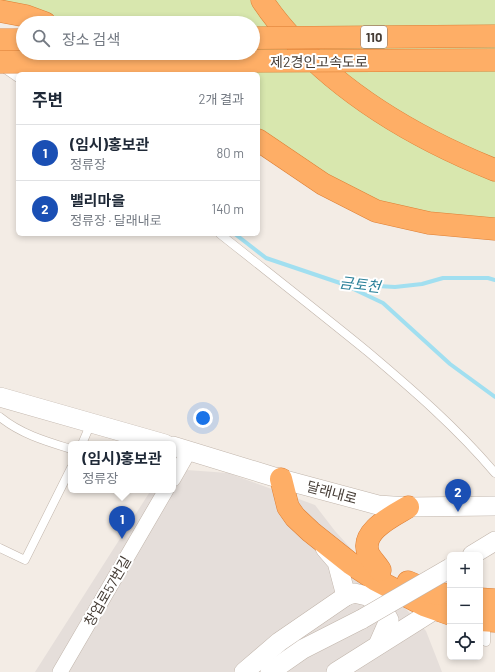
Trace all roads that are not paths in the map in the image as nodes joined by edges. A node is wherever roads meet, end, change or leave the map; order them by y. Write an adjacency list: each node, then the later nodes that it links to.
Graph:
1 (262, 0): 14 (highway)
2 (0, 11): 3 (highway)
3 (26, 16)
4 (495, 36): 5 (highway, 제2경인고속도로 / 110, bridge)
5 (260, 38)
6 (0, 40): 7 (highway)
7 (16, 40)
8 (136, 60): 11 (highway, bridge)
9 (495, 60): 10 (highway, 제2경인고속도로 / 110, bridge)
10 (0, 64): 12 (lane)
11 (156, 72)
12 (16, 76)
13 (260, 141): 15 (highway)
14 (495, 170)
15 (495, 229)
16 (223, 236): 25 (lane)
17 (0, 397): 19 (street)
18 (0, 417): 22 (lane)
19 (91, 423): 20 (lane); 21 (street)
20 (83, 441)
21 (154, 441)
22 (68, 448)
23 (181, 449): 24 (street); 27 (street, 달래내로)
24 (176, 467)
25 (495, 473)
26 (68, 474): 33 (lane)
27 (281, 479): 30 (street, 달래내로); 31 (highway); 35 (highway)
28 (164, 493): 44 (street, 창업로57번길)
29 (495, 506): 30 (street, 달래내로)
30 (408, 507): 35 (highway)
31 (312, 533): 37 (street); 40 (highway)
32 (495, 541): 34 (street)
33 (0, 548)
34 (477, 552)
35 (380, 570): 40 (highway)
36 (447, 570): 46 (street, bridge)
37 (346, 596): 43 (street); 45 (street)
38 (483, 598): 39 (highway)
39 (495, 600)
40 (445, 606): 43 (street)
41 (487, 620): 42 (lane)
42 (486, 642)
43 (378, 645): 47 (street)
44 (60, 672)
45 (244, 672)
46 (270, 672)
47 (336, 672)

